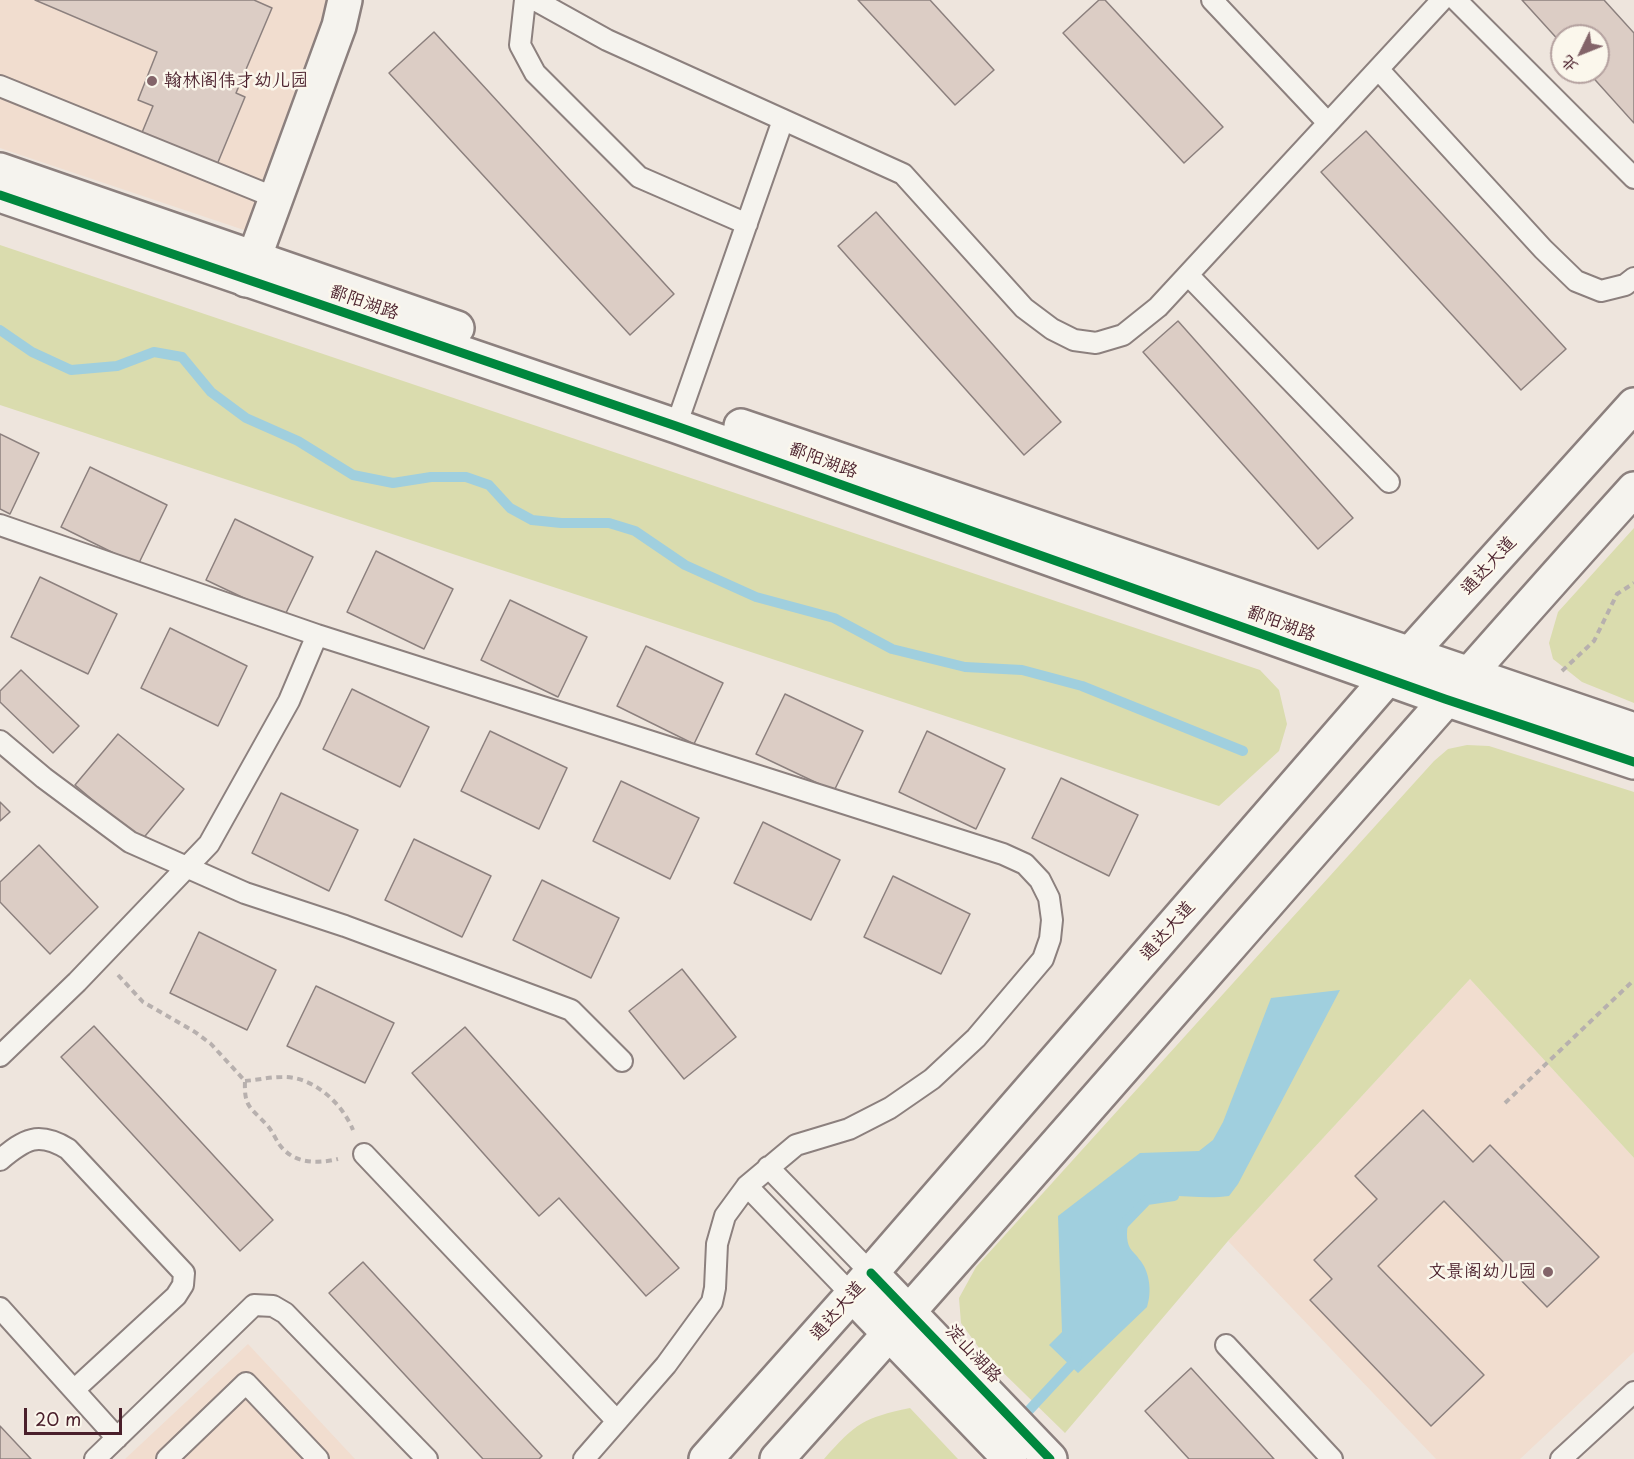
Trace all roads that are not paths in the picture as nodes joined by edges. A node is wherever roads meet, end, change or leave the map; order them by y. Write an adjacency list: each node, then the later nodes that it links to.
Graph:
1 (345, 0): 14 (street)
2 (525, 0): 15 (lane)
3 (536, 0): 9 (lane)
4 (1212, 0): 10 (lane)
5 (1442, 0): 7 (lane)
6 (1456, 0): 12 (lane)
7 (1378, 69): 10 (lane); 18 (lane)
8 (0, 86): 14 (lane)
9 (783, 120): 15 (lane); 17 (lane)
10 (1328, 123): 17 (lane)
11 (0, 170): 16 (street, 鄱阳湖路)
12 (1634, 178)
13 (0, 195): 16 (street, 鄱阳湖路)
14 (276, 198): 16 (street)
15 (747, 224): 20 (lane)
16 (250, 269): 20 (street, 鄱阳湖路)
17 (1188, 275): 21 (lane)
18 (1634, 278)
19 (1634, 405): 25 (street, 通达大道)
20 (680, 416): 25 (street, 鄱阳湖路); 27 (street, 鄱阳湖路)
21 (1389, 482)
22 (1634, 489): 26 (street)
23 (0, 525): 24 (lane)
24 (317, 635): 32 (lane); 37 (lane)
25 (1409, 655): 26 (street, 鄱阳湖路); 27 (street, 通达大道)
26 (1467, 675): 28 (street); 29 (street, 鄱阳湖路)
27 (1387, 679): 28 (street, 鄱阳湖路); 39 (street, 通达大道)
28 (1445, 699): 31 (street, 鄱阳湖路); 41 (street)
29 (1634, 730)
30 (0, 741): 32 (lane)
31 (1634, 762)
32 (187, 866): 33 (lane); 34 (lane)
33 (0, 1056)
34 (622, 1061)
35 (364, 1154): 45 (lane)
36 (0, 1160): 43 (lane)
37 (768, 1167): 38 (lane); 39 (lane)
38 (747, 1186): 39 (lane); 45 (lane)
39 (862, 1284): 41 (street); 53 (street, 通达大道)
40 (0, 1308): 43 (lane)
41 (900, 1322): 47 (street); 54 (street)
42 (1226, 1345): 55 (lane)
43 (74, 1390): 46 (lane)
44 (1634, 1392): 56 (lane)
45 (617, 1421): 52 (lane)
46 (117, 1438): 48 (lane); 51 (lane)
47 (1032, 1454)
48 (95, 1459)
49 (167, 1459): 50 (lane)
50 (318, 1459)
51 (427, 1459)
52 (584, 1459)
53 (706, 1459)
54 (777, 1459)
55 (1332, 1459)
56 (1561, 1459)

